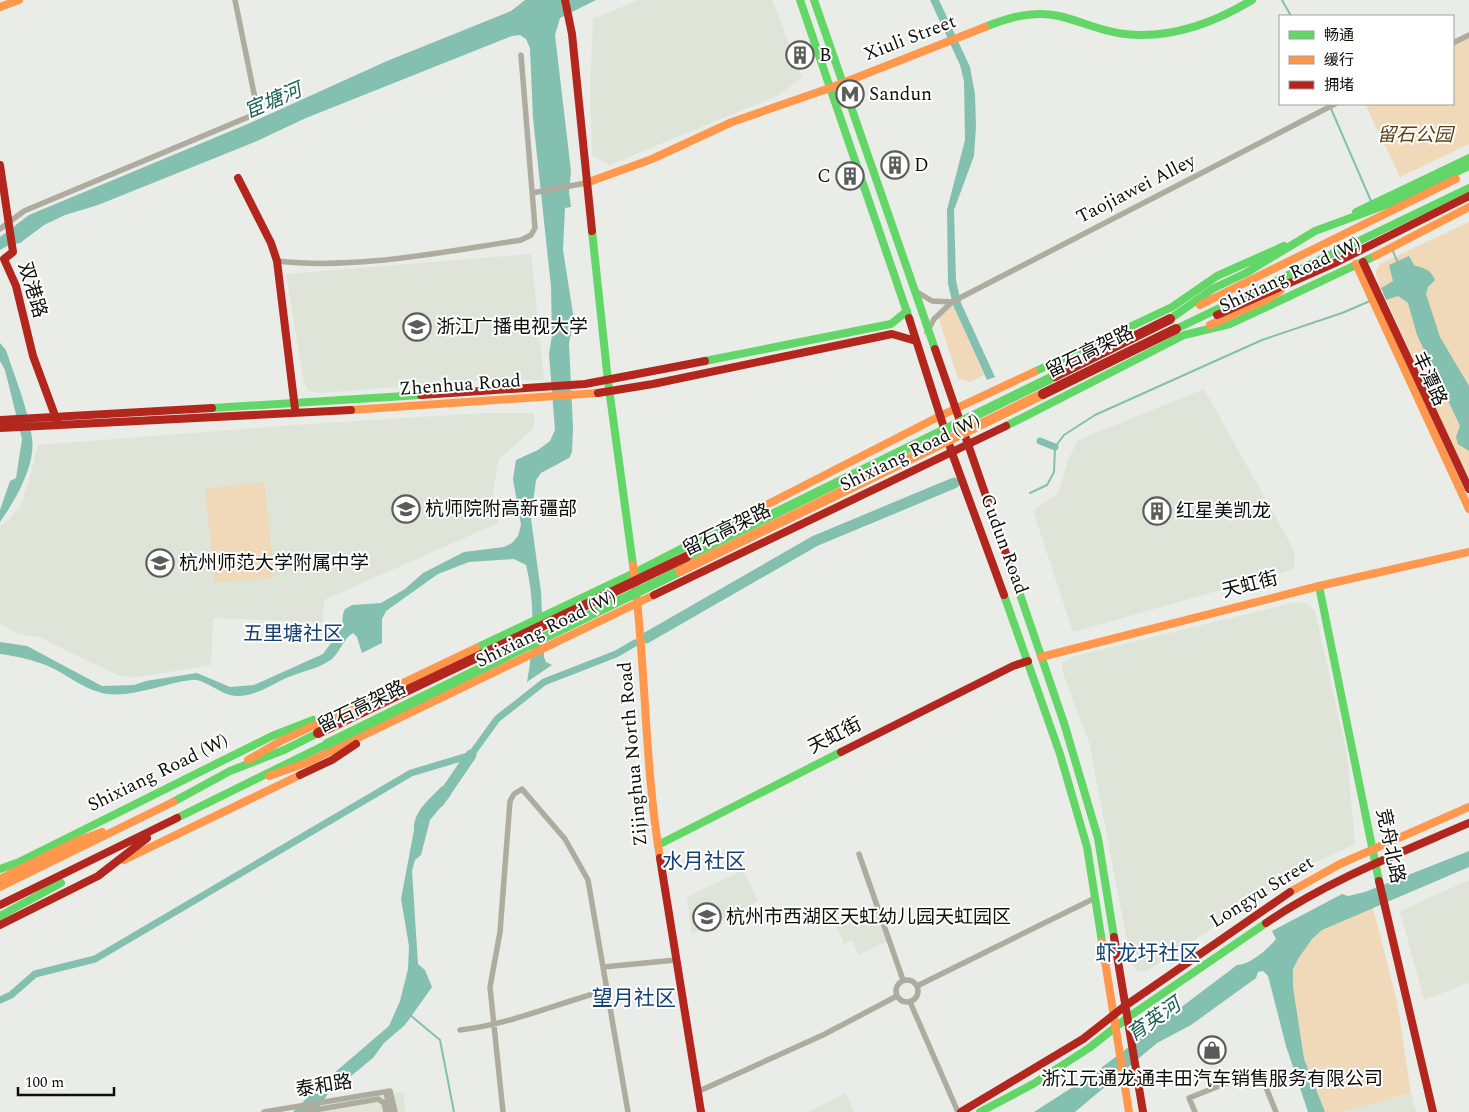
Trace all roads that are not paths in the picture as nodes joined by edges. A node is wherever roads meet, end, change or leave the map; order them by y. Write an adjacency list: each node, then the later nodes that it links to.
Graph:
1 (19, 0): 7 (main road)
2 (235, 0): 22 (street)
3 (566, 0): 17 (main road)
4 (800, 0): 12 (main road, Gudun Road)
5 (814, 0): 11 (main road, Gudun Road)
6 (1248, 3): 11 (main road, Xiuli Street)
7 (0, 7)
8 (1469, 35): 9 (street)
9 (1454, 43)
10 (521, 54): 19 (street)
11 (842, 84): 12 (main road, Xiuli Street); 30 (main road, Gudun Road)
12 (830, 88): 17 (main road, Xiuli Street); 33 (main road, Gudun Road)
13 (1333, 105): 32 (street, Taojiawei Alley)
14 (0, 165): 22 (main road, 双港路)
15 (1469, 165): 24 (main road); 26 (main road, 留石高架路)
16 (238, 178): 28 (main road)
17 (586, 183): 19 (street); 38 (main road, Zijinghua North Road)
18 (1469, 188): 26 (main road, 留石高架路)
19 (532, 193): 28 (street)
20 (1469, 196): 25 (main road)
21 (1469, 207): 25 (main road)
22 (10, 224): 23 (street); 27 (main road, 双港路)
23 (0, 229)
24 (1315, 231): 34 (main road); 40 (main road, Shixiang Road (W))
25 (1401, 235): 26 (main road)
26 (1382, 236): 29 (main road, Shixiang Road (W)); 34 (main road, 留石高架路); 36 (main road, 留石高架路); 36 (main road)
27 (6, 257): 43 (main road, 双港路)
28 (277, 261): 39 (main road)
29 (1359, 263): 31 (main road, 丰潭路); 36 (main road, Shixiang Road (W))
30 (912, 288): 32 (street); 35 (main road, Gudun Road)
31 (1376, 299): 48 (main road, 丰潭路); 49 (main road, 丰潭路)
32 (952, 302): 35 (street, Taojiawei Alley)
33 (907, 311): 37 (main road, Gudun Road); 38 (main road, Zhenhua Road)
34 (1170, 320): 58 (main road, 留石高架路, bridge)
35 (927, 332): 40 (main road, Gudun Road)
36 (1180, 332): 46 (main road, Shixiang Road (W)); 59 (main road, 留石高架路, bridge)
37 (916, 341): 38 (main road, Zhenhua Road); 41 (main road, Gudun Road)
38 (609, 386): 39 (main road, Zhenhua Road); 51 (main road, Zijinghua North Road)
39 (295, 409): 43 (main road, Zhenhua Road)
40 (955, 410): 41 (main road, Shixiang Road (W)); 46 (main road, Gudun Road)
41 (940, 416): 47 (main road, Gudun Road); 51 (main road, Shixiang Road (W))
42 (0, 420): 44 (main road, Zhenhua Road)
43 (57, 421): 44 (main road, Zhenhua Road)
44 (12, 423): 45 (main road, Zhenhua Road)
45 (0, 428)
46 (967, 445): 47 (main road, Shixiang Road (W)); 54 (main road, Gudun Road)
47 (952, 453): 53 (main road, Shixiang Road (W)); 55 (main road, Gudun Road)
48 (1469, 489)
49 (1469, 509)
50 (1469, 552): 52 (main road, 天虹街)
51 (634, 573): 53 (main road, Zijinghua North Road); 56 (main road, Shixiang Road (W))
52 (1319, 586): 54 (main road, 天虹街); 65 (main road, 竞舟北路)
53 (638, 604): 57 (main road, Shixiang Road (W)); 64 (main road, Zijinghua North Road)
54 (1041, 657): 84 (main road, Gudun Road)
55 (1028, 661): 64 (main road, 天虹街); 73 (main road, Gudun Road)
56 (390, 688): 58 (main road, Shixiang Road (W)); 69 (main road, Shixiang Road (W))
57 (367, 734): 59 (main road, Shixiang Road (W)); 70 (main road, Shixiang Road (W))
58 (230, 772): 61 (main road, 留石高架路)
59 (250, 783): 63 (main road, 留石高架路)
60 (1469, 807): 65 (main road, Longyu Street)
61 (161, 809): 71 (main road); 72 (main road, 留石高架路)
62 (1469, 823): 68 (main road, Longyu Street)
63 (165, 824): 66 (main road, 留石高架路); 70 (main road)
64 (658, 845): 77 (main road, Zijinghua North Road)
65 (1372, 850): 68 (main road, 竞舟北路); 84 (main road, Longyu Street)
66 (108, 852): 74 (main road, 留石高架路); 75 (main road)
67 (859, 854): 79 (street)
68 (1376, 864): 86 (main road, Longyu Street); 106 (main road, 竞舟北路)
69 (0, 870)
70 (98, 876): 76 (main road, Shixiang Road (W))
71 (0, 879)
72 (0, 888)
73 (1095, 898): 80 (street); 85 (main road, Gudun Road)
74 (0, 905)
75 (0, 916)
76 (0, 925)
77 (676, 960): 78 (street); 91 (main road, Zijinghua North Road)
78 (603, 967): 81 (street); 87 (street)
79 (903, 980): 80 (street); 82 (street)
80 (917, 986): 83 (street)
81 (608, 990): 87 (street); 98 (street)
82 (897, 996): 83 (street); 91 (street)
83 (910, 1002): 100 (street)
84 (1125, 1006): 85 (main road, Longyu Street); 86 (main road, Gudun Road)
85 (1114, 1016): 88 (main road, Gudun Road); 100 (main road, Longyu Street)
86 (1127, 1018): 88 (main road, Longyu Street); 103 (main road, Gudun Road)
87 (493, 1026): 89 (street); 97 (street)
88 (1116, 1028): 101 (main road, Longyu Street); 102 (main road, Gudun Road)
89 (460, 1030)
90 (388, 1091): 92 (street, 泰和路); 95 (street); 96 (street)
91 (698, 1092): 99 (main road, Zijinghua North Road)
92 (264, 1112)
93 (303, 1112): 94 (street, 泰和路)
94 (386, 1112)
95 (390, 1112)
96 (395, 1112)
97 (503, 1112)
98 (628, 1112)
99 (701, 1112)
100 (959, 1112)
101 (980, 1112)
102 (1129, 1112)
103 (1143, 1112)
104 (1195, 1112): 105 (street)
105 (1276, 1112)
106 (1434, 1112)

